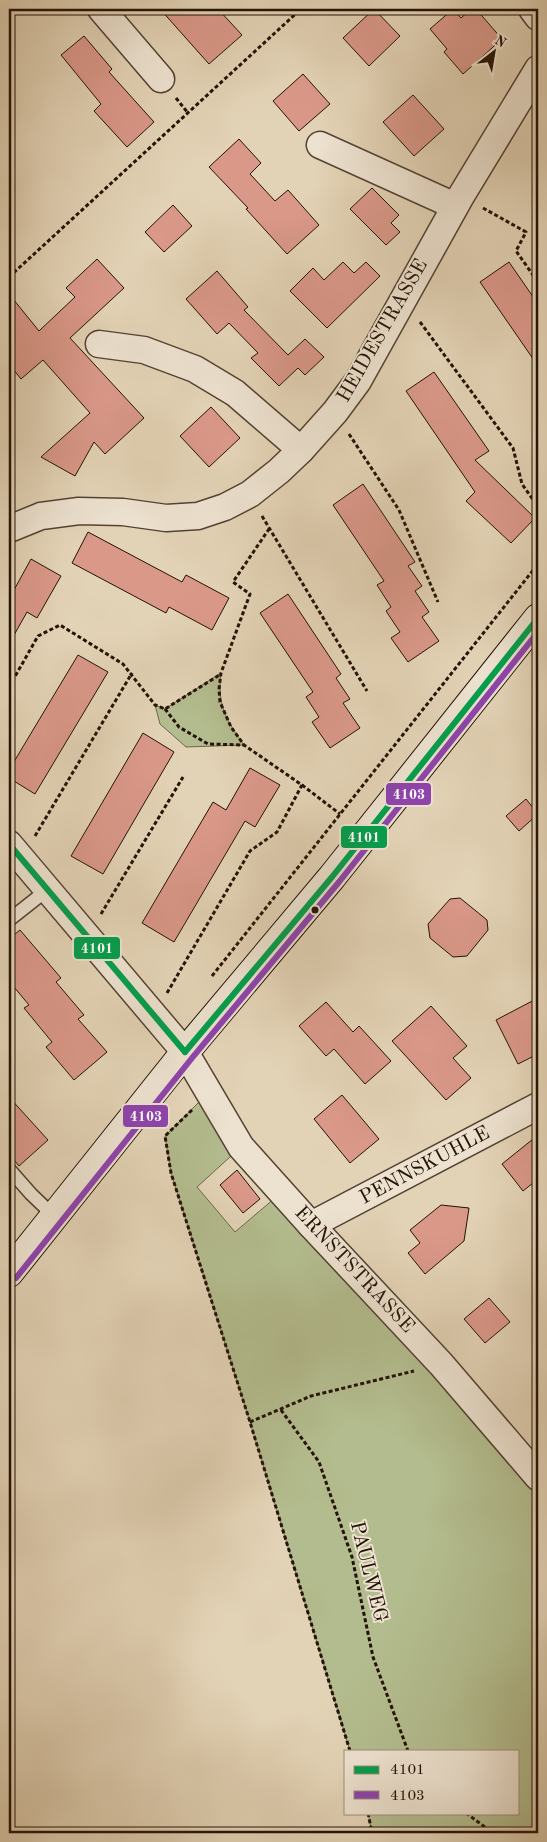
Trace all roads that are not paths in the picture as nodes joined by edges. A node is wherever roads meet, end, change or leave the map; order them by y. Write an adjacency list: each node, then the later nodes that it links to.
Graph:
1 (101, 9): 5 (street)
2 (532, 9): 3 (street)
3 (538, 17)
4 (538, 69): 7 (street, HEIDESTRASSE)
5 (161, 79)
6 (320, 144): 7 (street)
7 (458, 201): 9 (street, HEIDESTRASSE)
8 (99, 344): 9 (street)
9 (301, 450): 10 (street, HEIDESTRASSE)
10 (9, 529)
11 (538, 618): 15 (main road)
12 (15, 852): 13 (street, ERNSTSTRASSE)
13 (47, 890): 14 (lane); 15 (street, ERNSTSTRASSE)
14 (9, 920)
15 (185, 1052): 18 (main road); 19 (street, ERNSTSTRASSE)
16 (538, 1106): 19 (street, PENNSKUHLE)
17 (9, 1169): 18 (lane)
18 (55, 1218): 20 (main road)
19 (311, 1225): 21 (street, ERNSTSTRASSE)
20 (9, 1274)
21 (538, 1477)

